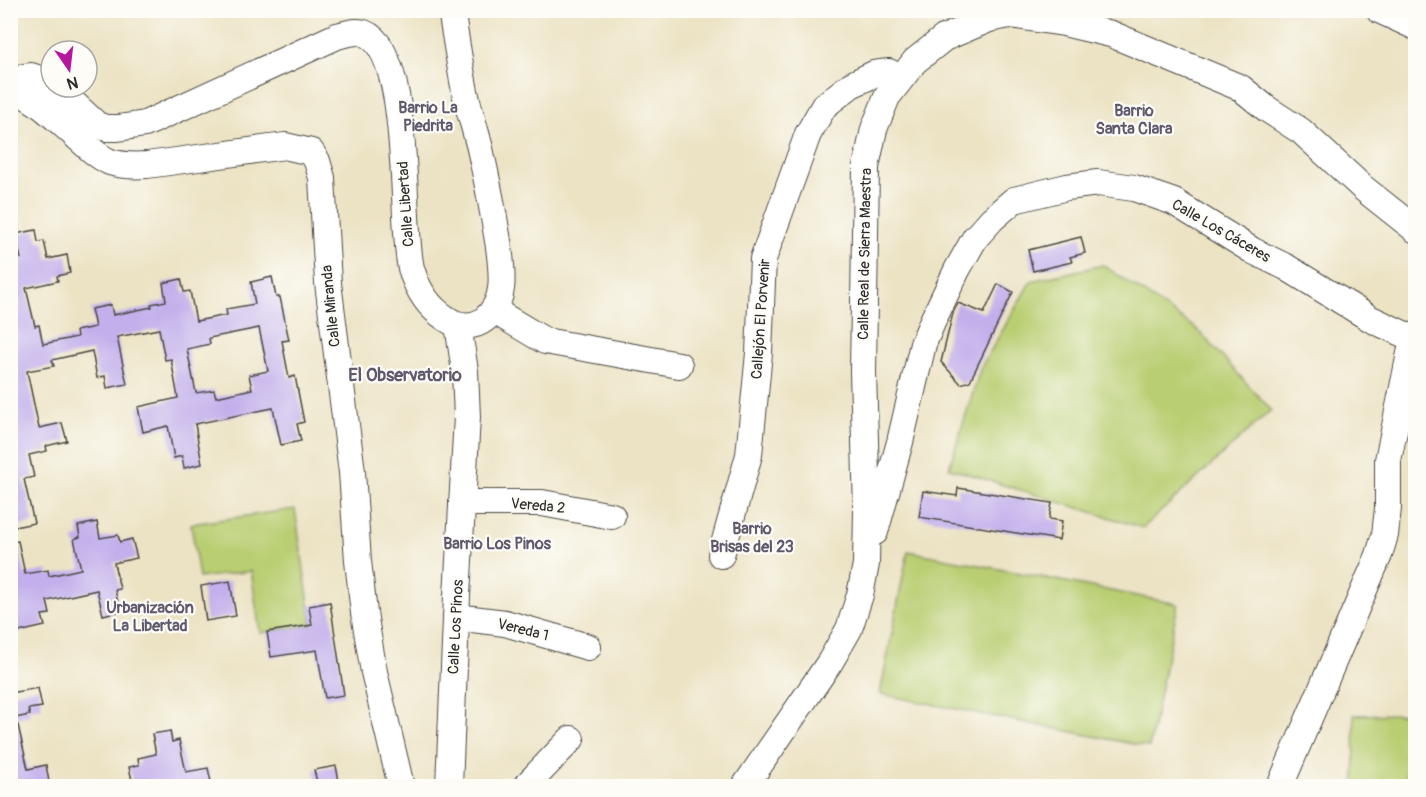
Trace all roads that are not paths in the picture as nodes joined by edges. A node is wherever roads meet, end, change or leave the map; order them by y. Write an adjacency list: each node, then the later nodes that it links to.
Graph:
1 (451, 10): 10 (street)
2 (1378, 10): 3 (street)
3 (1416, 27)
4 (10, 79): 5 (street)
5 (39, 79)
6 (900, 79): 9 (street, Calle Real de Sierra Maestra); 16 (street, Callejón El Porvenir); 17 (street, Calle Real de Sierra Maestra)
7 (10, 87): 21 (street, Calle Miranda)
8 (70, 99): 11 (street, Calle Libertad)
9 (1416, 230)
10 (493, 310): 11 (street); 13 (street)
11 (458, 325): 14 (street, Calle Los Pinos)
12 (1414, 339): 17 (street, Calle Los Cáceres); 25 (street)
13 (679, 365)
14 (462, 503): 15 (street, Vereda 2); 18 (street, Calle Los Pinos)
15 (612, 516)
16 (721, 555)
17 (866, 564): 24 (street, Calle Real de Sierra Maestra)
18 (456, 617): 19 (street, Vereda 1); 22 (street, Calle Los Pinos)
19 (588, 647)
20 (571, 739): 23 (street)
21 (401, 786)
22 (449, 786)
23 (526, 786)
24 (746, 786)
25 (1280, 786)

